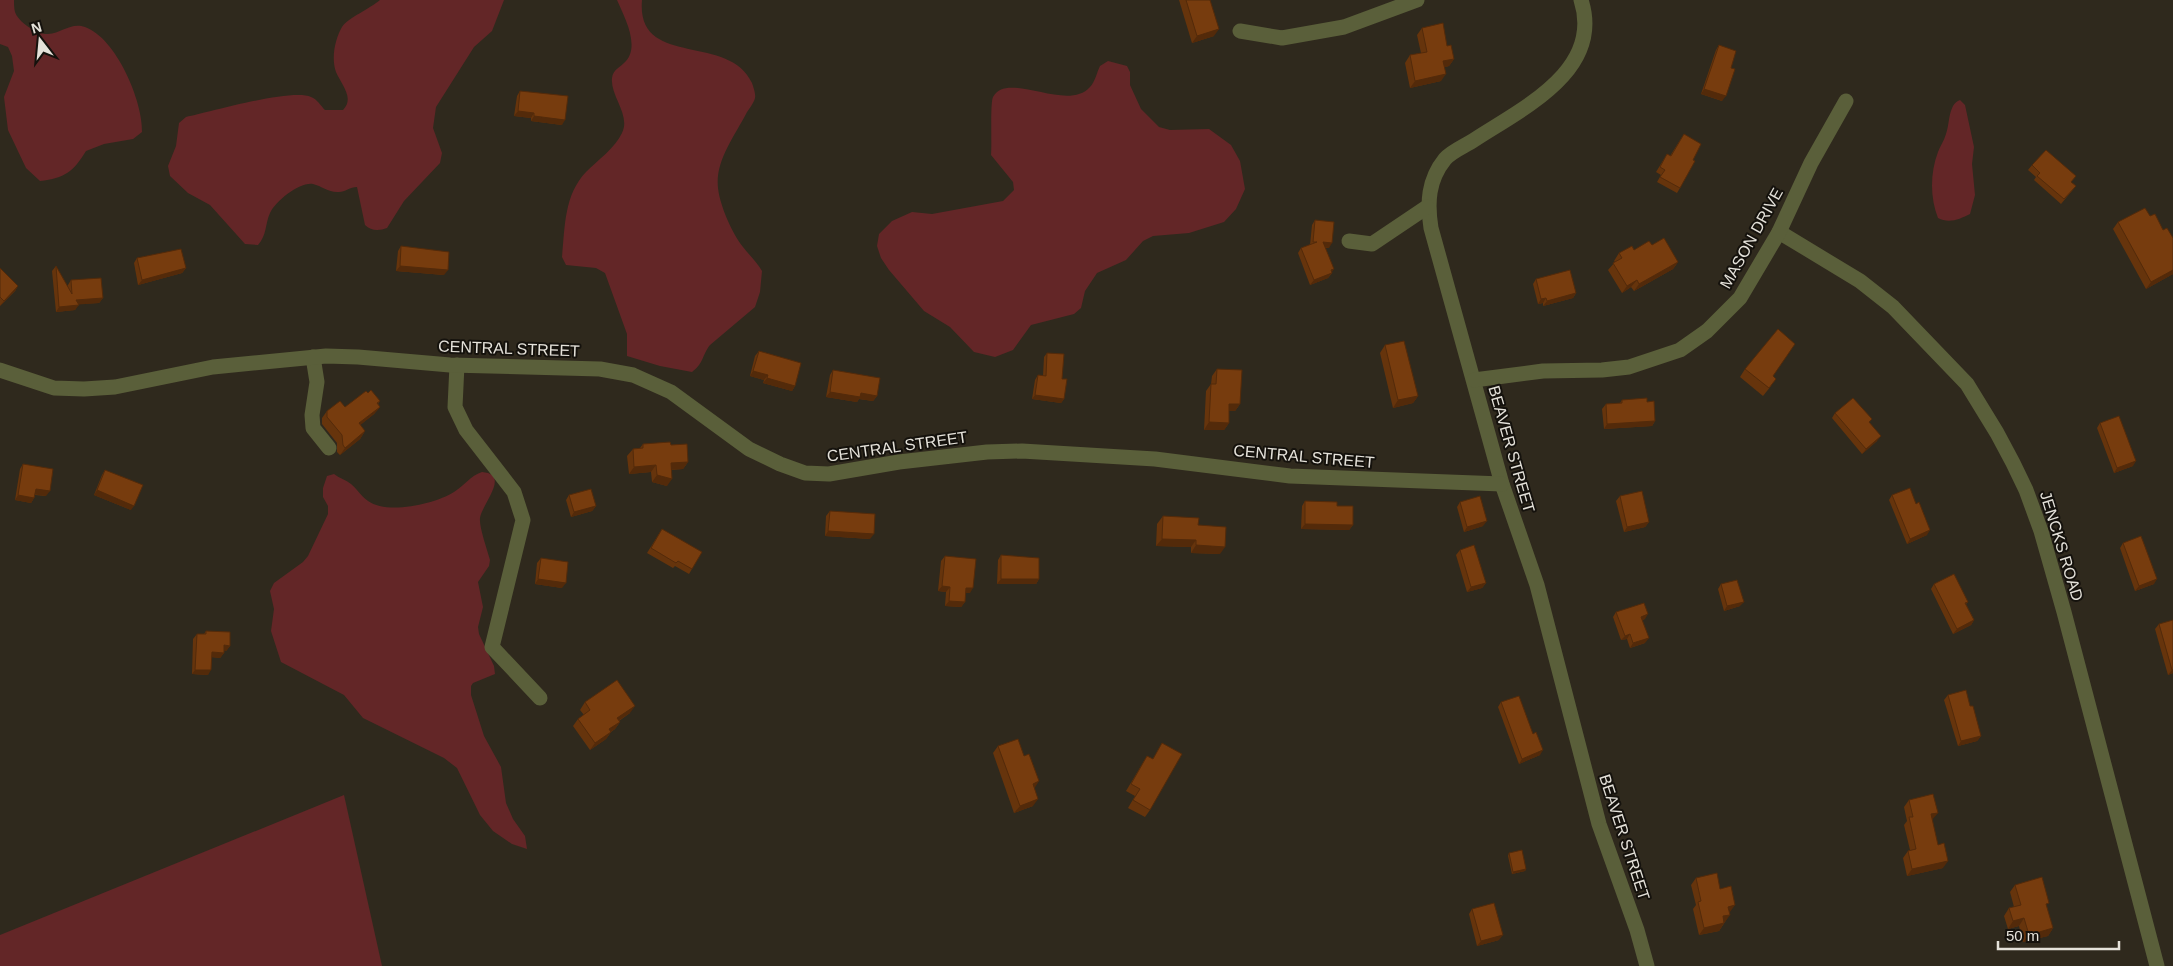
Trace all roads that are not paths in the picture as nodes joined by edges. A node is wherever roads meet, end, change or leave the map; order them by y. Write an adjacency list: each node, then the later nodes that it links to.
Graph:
1 (1417, 0): 3 (street)
2 (1581, 0): 5 (street, BEAVER STREET)
3 (1240, 31)
4 (1846, 101): 6 (street, MASON DRIVE)
5 (1427, 207): 7 (street); 11 (street, BEAVER STREET)
6 (1779, 232): 11 (street, MASON DRIVE); 16 (street, JENCKS ROAD)
7 (1349, 241)
8 (313, 357): 9 (street, CENTRAL STREET); 10 (street, CENTRAL STREET); 12 (street)
9 (457, 365): 13 (street, CENTRAL STREET); 14 (street)
10 (0, 370)
11 (1474, 380): 13 (street, BEAVER STREET)
12 (329, 448)
13 (1502, 484): 15 (street, BEAVER STREET)
14 (540, 698)
15 (1647, 966)
16 (2157, 966)

